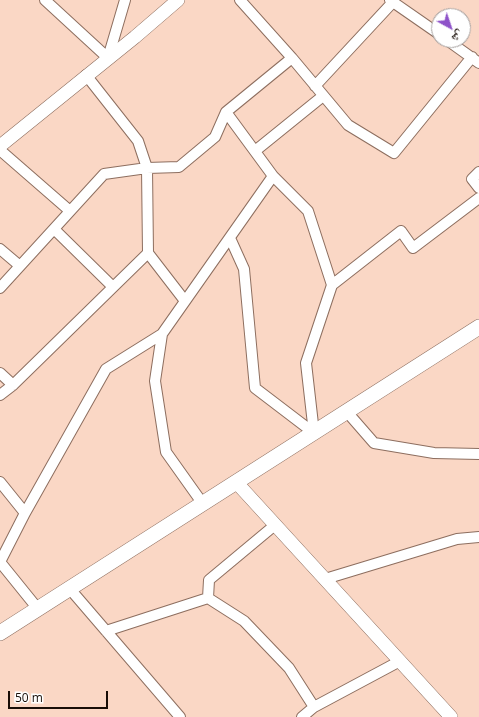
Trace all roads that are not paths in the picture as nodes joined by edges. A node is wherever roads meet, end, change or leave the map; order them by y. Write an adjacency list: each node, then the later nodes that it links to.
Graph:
1 (45, 0): 8 (street)
2 (125, 0): 8 (street)
3 (178, 0): 8 (street)
4 (240, 0): 9 (street)
5 (391, 1): 6 (street); 12 (street)
6 (431, 28)
7 (458, 48): 10 (street)
8 (108, 58): 11 (street)
9 (292, 58): 12 (street); 14 (street)
10 (475, 60): 13 (street)
11 (86, 75): 15 (street); 18 (street)
12 (315, 86): 13 (street)
13 (323, 96): 17 (street)
14 (226, 112): 17 (street); 18 (street)
15 (0, 146)
16 (0, 150): 23 (street)
17 (255, 151): 20 (street)
18 (147, 168): 23 (street); 27 (street)
19 (479, 172): 21 (street)
20 (273, 176): 25 (street); 29 (street)
21 (479, 188)
22 (479, 198): 29 (street)
23 (70, 211): 24 (street)
24 (54, 229): 28 (street); 30 (street)
25 (230, 238): 32 (street); 39 (street)
26 (0, 249): 28 (street)
27 (148, 252): 30 (street); 32 (street)
28 (20, 266): 31 (street)
29 (332, 285): 39 (street)
30 (113, 287): 36 (street)
31 (0, 288)
32 (185, 301): 34 (street)
33 (479, 327): 38 (main road)
34 (162, 334): 43 (street); 44 (street)
35 (0, 373): 36 (street)
36 (13, 384): 37 (street)
37 (0, 395)
38 (347, 412): 39 (main road); 40 (street)
39 (314, 433): 42 (main road)
40 (479, 454)
41 (0, 482): 44 (street)
42 (236, 482): 43 (main road); 45 (street)
43 (203, 504): 48 (main road)
44 (25, 513): 50 (street)
45 (275, 525): 47 (street); 49 (street)
46 (479, 537): 47 (street)
47 (325, 579): 53 (street)
48 (70, 589): 50 (main road); 51 (street)
49 (208, 598): 51 (street); 54 (street)
50 (38, 609): 52 (main road)
51 (106, 631): 55 (street)
52 (0, 633)
53 (400, 661): 54 (street); 57 (street)
54 (314, 707): 56 (street)
55 (180, 717)
56 (302, 717)
57 (451, 717)

